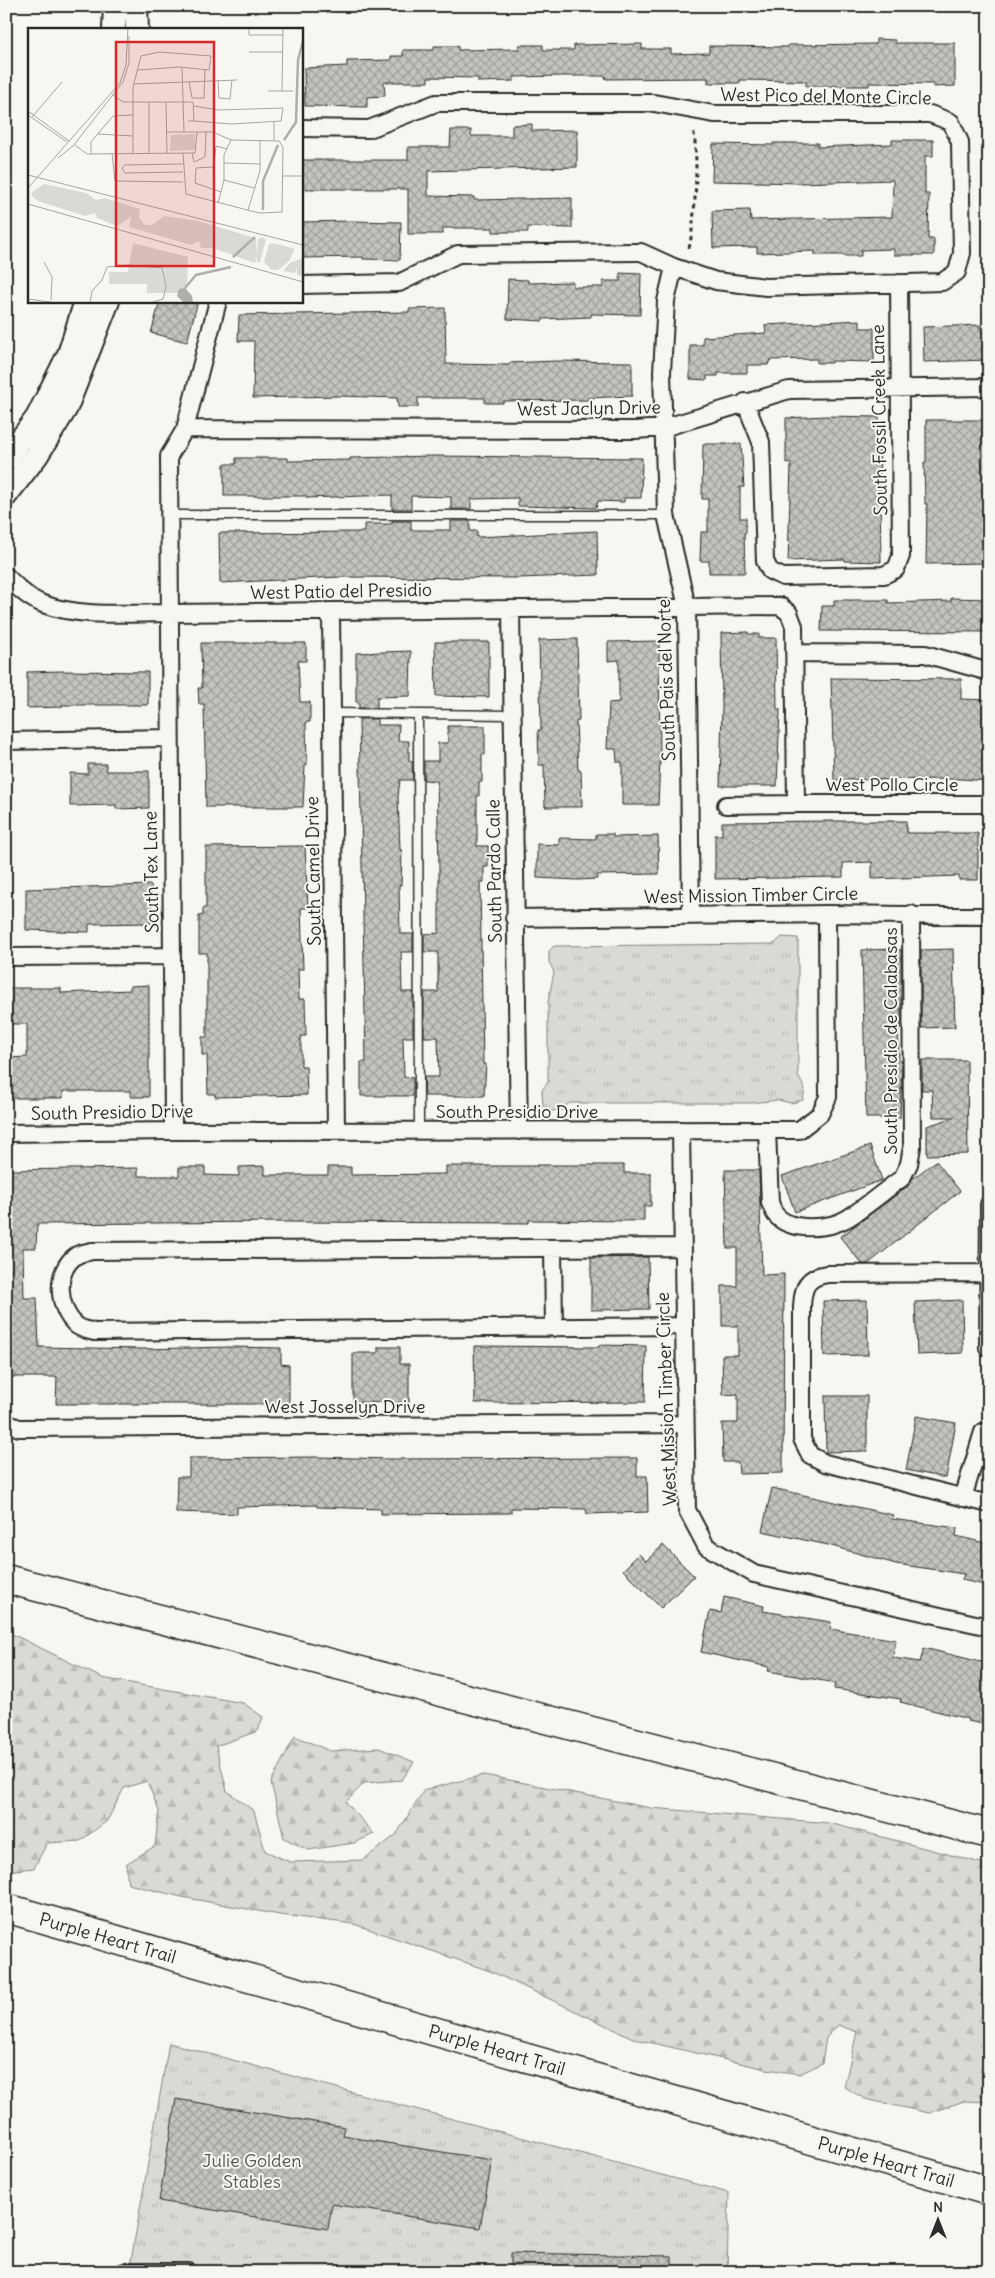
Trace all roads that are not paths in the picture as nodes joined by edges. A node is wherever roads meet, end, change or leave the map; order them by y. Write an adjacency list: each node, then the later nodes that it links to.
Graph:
1 (115, 6): 3 (street)
2 (136, 6): 4 (street)
3 (114, 28)
4 (136, 28)
5 (302, 128): 7 (street, West Pico del Monte Circle)
6 (674, 267): 7 (street, West Pico del Monte Circle); 8 (street, West Pico del Monte Circle); 15 (street, South Pais del Norte)
7 (899, 283): 13 (street, South Fossil Creek Lane)
8 (302, 284)
9 (86, 302): 17 (street)
10 (108, 302): 18 (street)
11 (218, 302): 16 (street)
12 (989, 387): 13 (street, West Jaclyn Drive)
13 (900, 388): 14 (street, West Jaclyn Drive); 14 (street, South Fossil Creek Lane)
14 (745, 402): 15 (street, West Jaclyn Drive)
15 (664, 428): 16 (street, West Jaclyn Drive); 20 (street, South Pais del Norte)
16 (185, 429): 19 (street)
17 (6, 460)
18 (6, 495)
19 (169, 515): 20 (lane); 25 (street)
20 (666, 515): 22 (street, South Pais del Norte)
21 (6, 576): 25 (street, West Patio del Presidio)
22 (687, 607): 23 (street, West Patio del Presidio); 26 (street); 38 (street, South Pais del Norte)
23 (511, 609): 24 (street, West Patio del Presidio); 30 (street, South Pardo Calle)
24 (331, 611): 25 (street, West Patio del Presidio); 28 (street, South Camel Drive)
25 (170, 613): 31 (street, South Tex Lane)
26 (795, 652): 27 (street); 33 (street)
27 (989, 672)
28 (332, 714): 29 (lane); 46 (street, South Camel Drive)
29 (418, 714): 30 (lane); 47 (lane)
30 (511, 715): 40 (street, South Pardo Calle)
31 (170, 738): 32 (street); 41 (street, South Tex Lane)
32 (6, 740)
33 (796, 804): 34 (street, West Pollo Circle); 35 (street, West Pollo Circle)
34 (989, 804)
35 (726, 805)
36 (827, 914): 37 (street, West Mission Timber Circle); 38 (street, West Mission Timber Circle); 44 (street, South Presidio Drive)
37 (911, 914): 39 (street, West Mission Timber Circle); 44 (street, South Presidio de Calabasas)
38 (691, 915): 40 (street, West Mission Timber Circle)
39 (989, 916)
40 (514, 918): 48 (street, South Pardo Calle)
41 (172, 956): 42 (street); 45 (street, South Tex Lane)
42 (6, 957)
43 (680, 1130): 44 (street, South Presidio Drive); 48 (street, South Presidio Drive); 51 (street, West Mission Timber Circle)
44 (767, 1130)
45 (173, 1131): 46 (street, South Presidio Drive); 49 (street, South Presidio Drive)
46 (336, 1131): 47 (street, South Presidio Drive)
47 (419, 1131): 48 (street, South Presidio Drive)
48 (519, 1131)
49 (6, 1133)
50 (989, 1204): 53 (street)
51 (683, 1247): 52 (street); 54 (street, West Mission Timber Circle)
52 (554, 1248): 55 (street); 55 (street)
53 (988, 1273): 56 (street); 60 (street)
54 (683, 1326): 55 (street); 58 (street, West Mission Timber Circle)
55 (554, 1328)
56 (988, 1348)
57 (6, 1423): 58 (street, West Josselyn Drive)
58 (685, 1424): 63 (street, West Mission Timber Circle)
59 (983, 1432): 60 (street)
60 (962, 1498): 61 (street)
61 (989, 1504)
62 (6, 1579): 64 (highway)
63 (989, 1627)
64 (989, 1834)
65 (6, 1908): 66 (highway, Purple Heart Trail)
66 (989, 2191)
67 (124, 2272): 68 (street)
68 (190, 2272)

